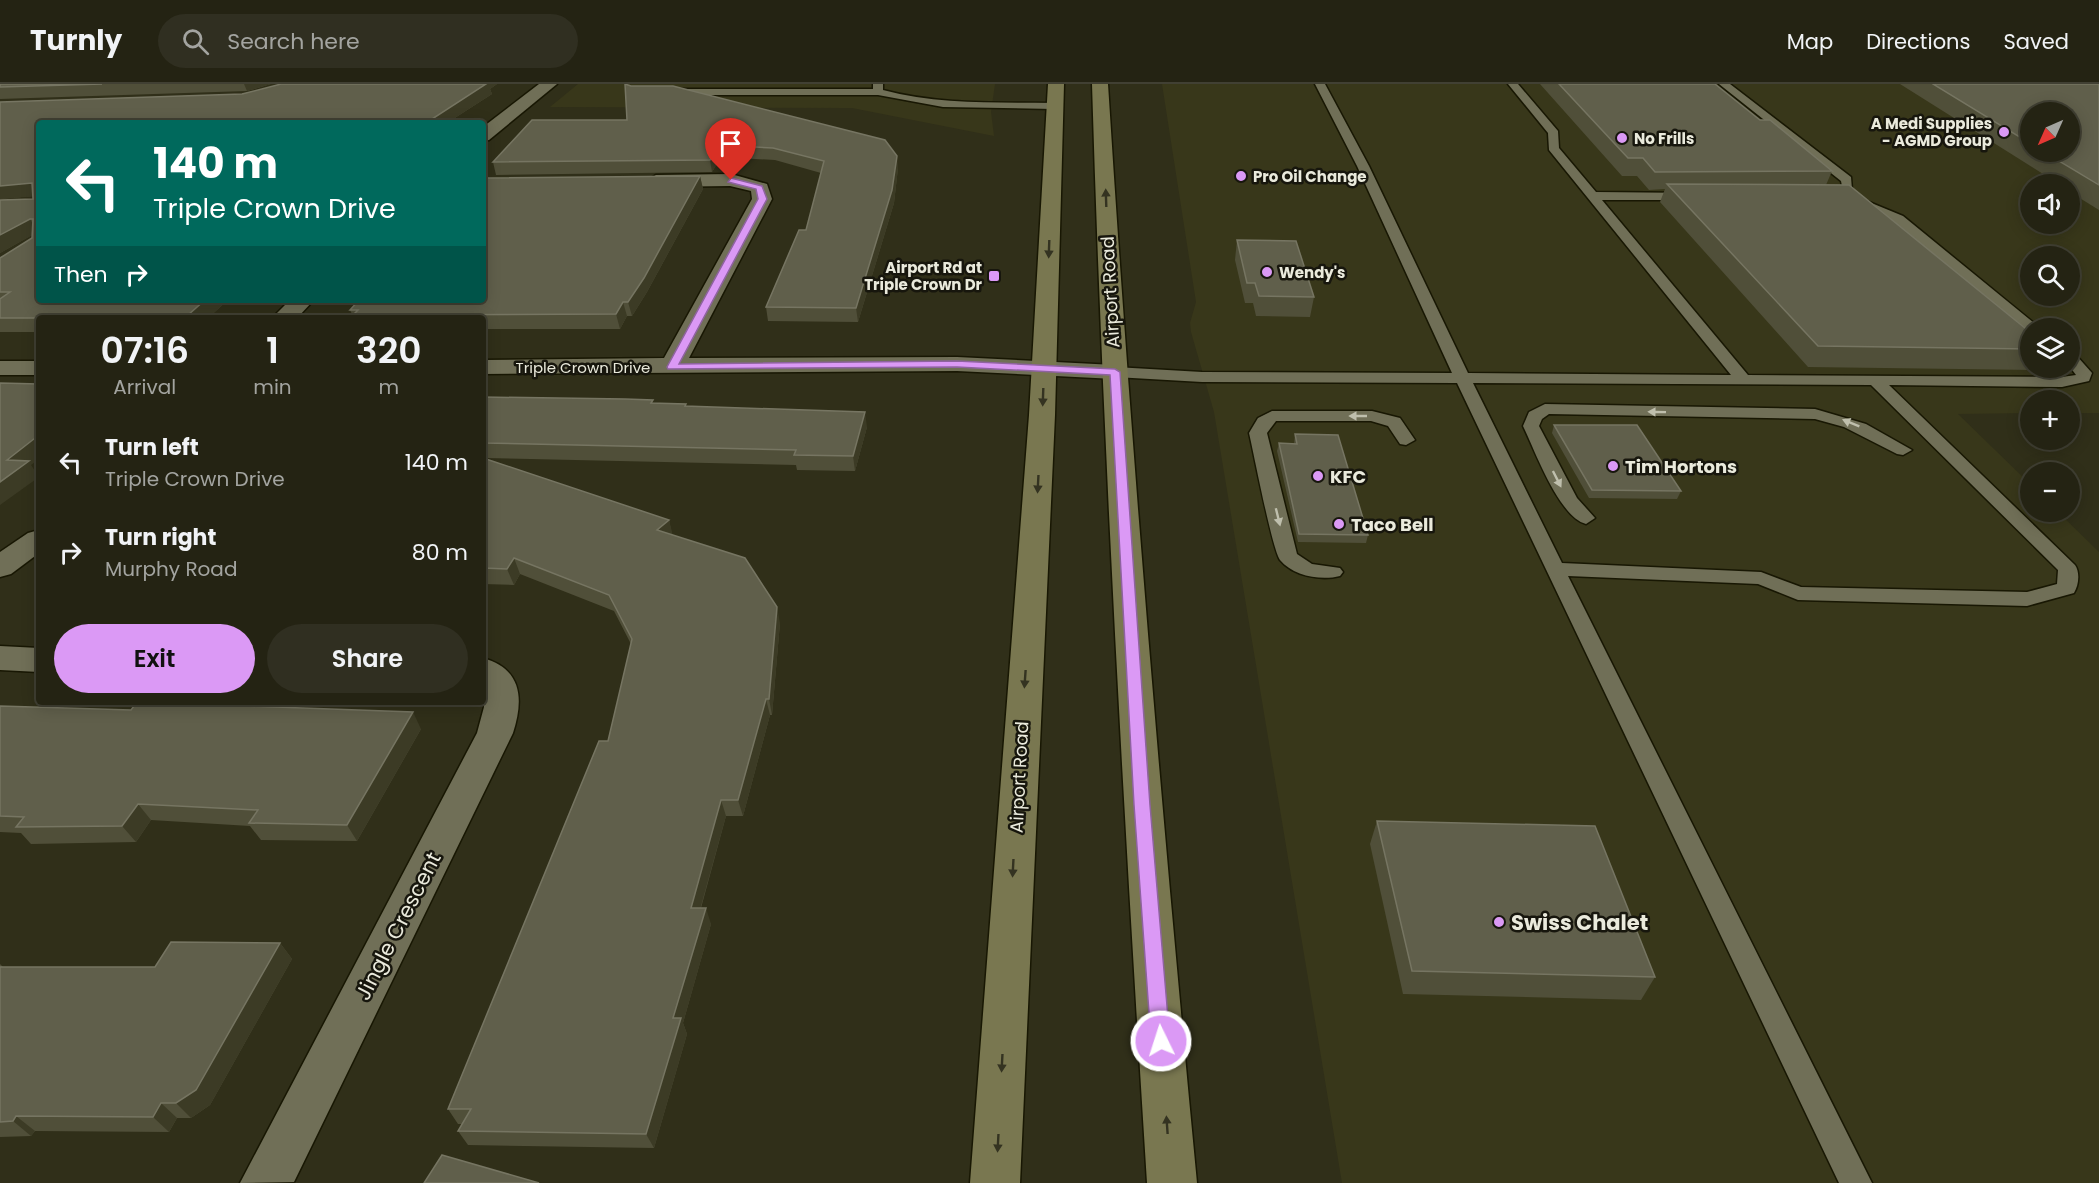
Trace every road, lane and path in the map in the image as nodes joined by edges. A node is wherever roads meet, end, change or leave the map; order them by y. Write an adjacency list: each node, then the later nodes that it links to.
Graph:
1 (549, 84): 10 (street)
2 (1056, 84): 9 (main road, Airport Road)
3 (1320, 84): 26 (lane)
4 (1513, 84): 15 (lane)
5 (1724, 84): 14 (lane)
6 (1102, 85): 25 (main road, Airport Road, one-way to 6)
7 (878, 88): 8 (lane); 9 (lane)
8 (658, 92)
9 (1054, 106): 24 (main road, Airport Road, one-way to 24)
10 (486, 134)
11 (636, 182): 20 (street)
12 (1709, 195): 15 (lane)
13 (1813, 195): 14 (lane)
14 (1837, 195): 18 (lane)
15 (1592, 196): 27 (lane)
16 (300, 303): 17 (street)
17 (287, 315)
18 (2021, 318)
19 (486, 367): 20 (street, Triple Crown Drive)
20 (672, 367): 24 (street, Triple Crown Drive)
21 (2080, 367): 28 (lane)
22 (0, 368): 23 (street)
23 (36, 368)
24 (1044, 369): 25 (street, Triple Crown Drive); 40 (main road, Airport Road, one-way to 40)
25 (1115, 372): 26 (lane); 41 (main road, Airport Road, one-way to 25)
26 (1462, 379): 27 (lane); 34 (lane)
27 (1744, 380): 28 (lane)
28 (1875, 380): 34 (lane)
29 (1406, 440): 35 (lane, one-way to 35)
30 (1903, 450): 31 (lane, one-way to 31)
31 (1586, 518)
32 (36, 541): 33 (street)
33 (0, 567)
34 (1555, 569): 42 (lane)
35 (1333, 572)
36 (0, 658): 37 (street)
37 (36, 660)
38 (486, 673): 39 (street, Jingle Crescent)
39 (265, 1183)
40 (995, 1183)
41 (1172, 1183)
42 (1856, 1183)

